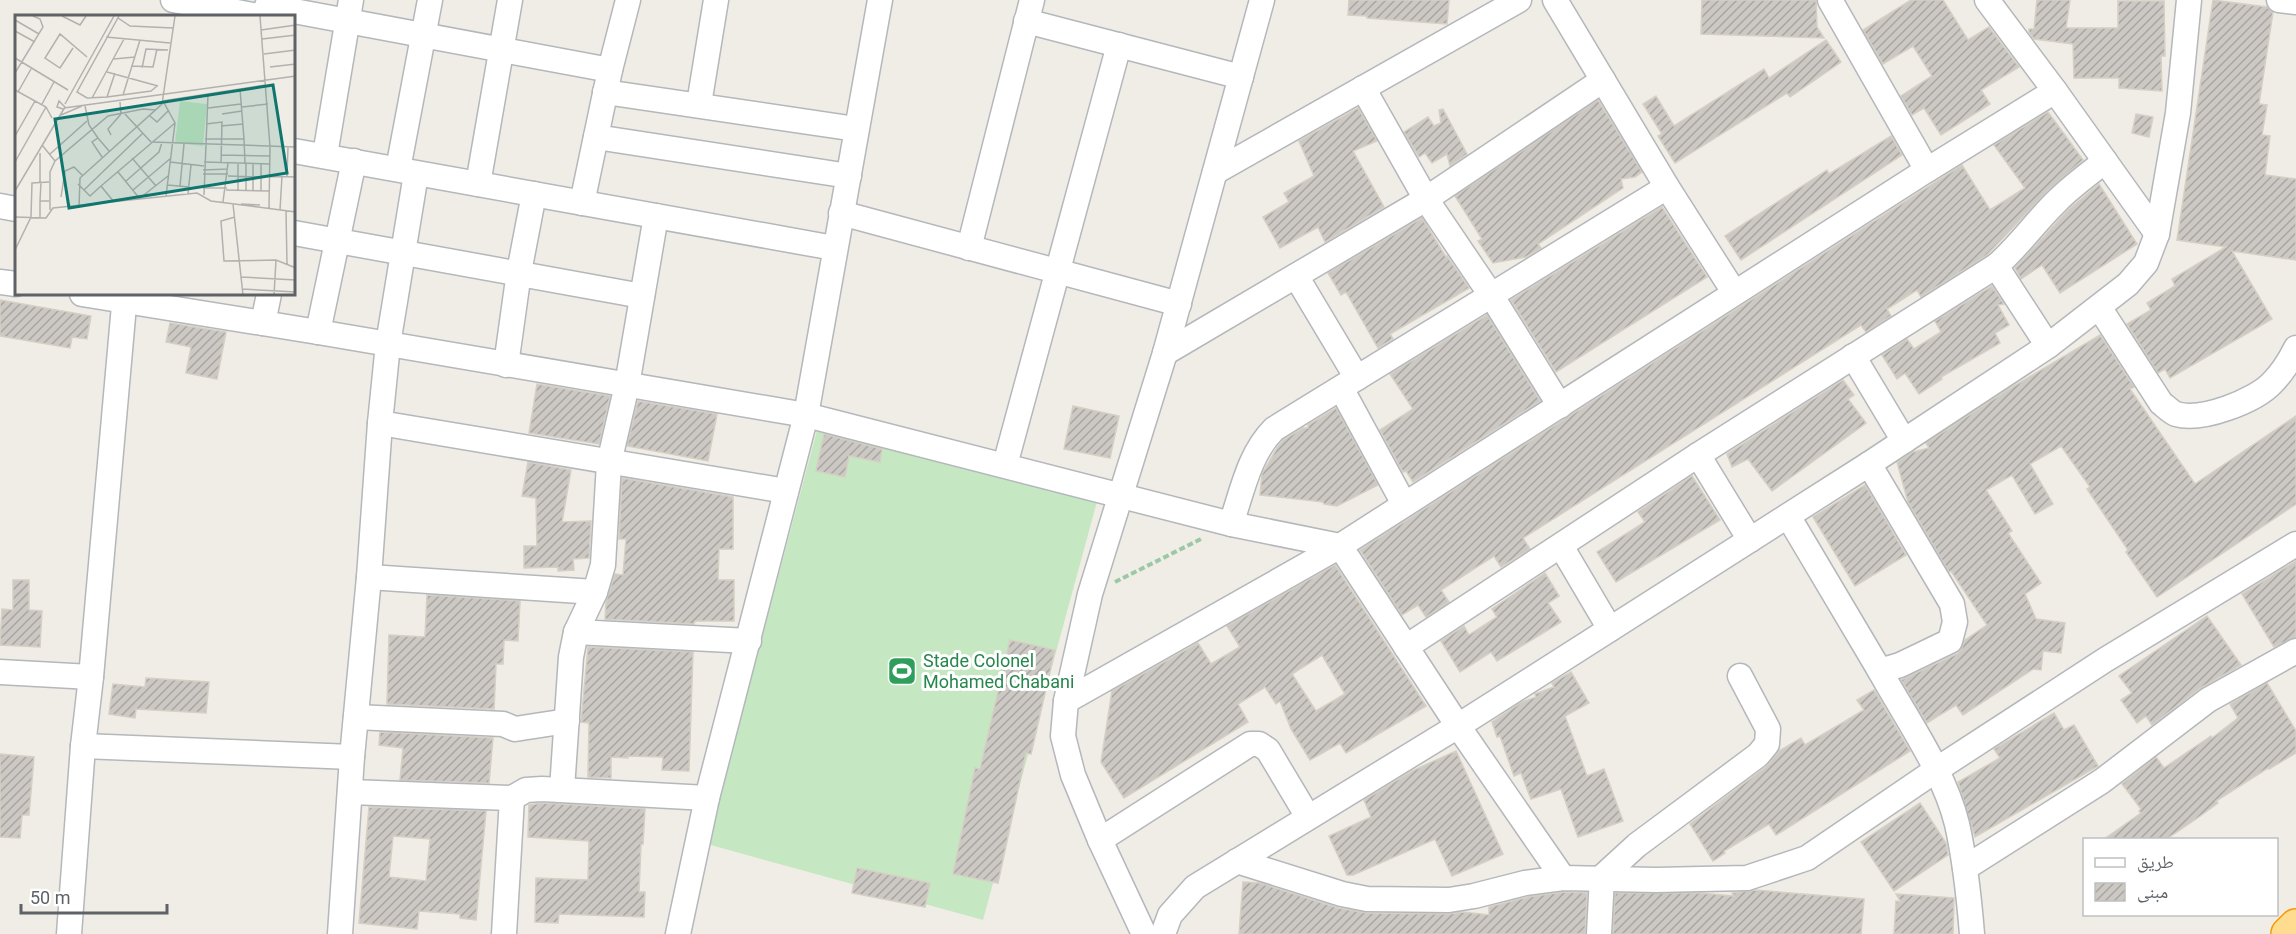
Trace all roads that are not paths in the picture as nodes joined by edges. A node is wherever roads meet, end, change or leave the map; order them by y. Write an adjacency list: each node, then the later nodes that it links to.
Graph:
1 (430, 0): 18 (street)
2 (510, 0): 20 (street)
3 (628, 0): 22 (street)
4 (716, 0): 26 (street)
5 (880, 0): 27 (street)
6 (1262, 0): 21 (street)
7 (1519, 0): 24 (street)
8 (1555, 0): 23 (street)
9 (1830, 0): 33 (street)
10 (1987, 0): 25 (street)
11 (2189, 0): 47 (street)
12 (2279, 0): 13 (street)
13 (2296, 2)
14 (176, 4): 15 (street)
15 (265, 10): 16 (street)
16 (349, 10): 18 (street); 30 (street)
17 (1029, 11): 19 (street); 50 (street)
18 (424, 34): 20 (street); 34 (street)
19 (1119, 45): 21 (street); 54 (street)
20 (502, 49): 22 (street); 37 (street)
21 (1241, 77): 35 (street)
22 (607, 81): 26 (street); 28 (street)
23 (1603, 81): 38 (street); 40 (street)
24 (1363, 88): 35 (street); 40 (street)
25 (2055, 91): 32 (street); 33 (street)
26 (699, 104): 27 (street)
27 (856, 129): 36 (street)
28 (596, 137): 36 (street); 41 (street)
29 (296, 154): 30 (street)
30 (326, 155): 31 (street)
31 (354, 160): 34 (street); 48 (street)
32 (2105, 161): 47 (street); 52 (street)
33 (1927, 170): 58 (street)
34 (407, 172): 37 (street); 51 (street)
35 (1215, 172): 63 (street)
36 (849, 176): 44 (street)
37 (478, 184): 39 (street)
38 (1667, 187): 58 (street); 59 (street)
39 (534, 194): 41 (street); 53 (street)
40 (1426, 199): 55 (street); 59 (street)
41 (582, 202): 45 (street)
42 (0, 206): 43 (street)
43 (15, 209)
44 (841, 213): 49 (street); 50 (street)
45 (656, 216): 49 (street); 61 (street)
46 (296, 232): 48 (street)
47 (2157, 234): 64 (street)
48 (337, 240): 51 (street); 66 (street)
49 (834, 248): 76 (street)
50 (969, 248): 54 (street)
51 (402, 252): 53 (street); 67 (street)
52 (1996, 266): 68 (street); 71 (street)
53 (519, 272): 61 (street); 72 (street)
54 (1057, 272): 63 (street); 82 (street)
55 (1296, 276): 70 (street); 73 (street)
56 (0, 282): 57 (street)
57 (15, 284)
58 (1734, 292): 75 (street)
59 (1491, 295): 73 (street); 75 (street)
60 (269, 296): 65 (street)
61 (642, 296): 74 (street)
62 (124, 297): 65 (street); 102 (street)
63 (1179, 304): 70 (street)
64 (2099, 307): 68 (street); 69 (street)
65 (263, 323): 66 (street)
66 (318, 332): 67 (street)
67 (388, 344): 72 (street); 77 (street)
68 (2048, 346): 78 (street)
69 (2296, 348)
70 (1165, 352): 84 (street)
71 (1853, 356): 78 (street); 79 (street)
72 (506, 365): 74 (street)
73 (1349, 383): 85 (street); 87 (street)
74 (627, 385): 76 (street); 80 (street)
75 (1560, 406): 85 (street)
76 (806, 415): 82 (street); 83 (street)
77 (380, 423): 80 (street); 92 (street)
78 (1904, 441): 81 (street)
79 (1698, 455): 88 (street); 91 (street)
80 (609, 463): 83 (street); 93 (street)
81 (1869, 464): 86 (street); 99 (street)
82 (1005, 465): 84 (street)
83 (786, 491): 96 (street)
84 (1122, 495): 87 (street); 103 (street)
85 (1404, 504): 90 (street)
86 (1788, 516): 88 (street); 99 (street)
87 (1231, 524): 90 (street)
88 (1750, 540): 94 (street)
89 (2296, 544): 109 (street)
90 (1340, 546): 97 (street); 103 (street)
91 (1561, 546): 94 (street); 97 (street)
92 (369, 577): 93 (street); 104 (street)
93 (595, 592): 95 (street)
94 (1610, 629): 106 (street)
95 (576, 632): 96 (street); 105 (street)
96 (749, 641): 113 (street)
97 (1406, 647): 106 (street)
98 (2296, 651): 117 (street)
99 (1880, 671): 109 (street)
100 (0, 672): 102 (street)
101 (1740, 676): 118 (street)
102 (91, 677): 107 (street)
103 (1066, 702): 115 (street)
104 (356, 717): 105 (street); 108 (street)
105 (567, 721): 110 (street)
106 (1458, 726): 114 (street); 119 (street)
107 (83, 746): 108 (street); 121 (street)
108 (352, 757): 111 (street)
109 (1936, 770): 117 (street); 118 (street)
110 (562, 789): 112 (street); 113 (street)
111 (350, 792): 112 (street); 122 (street)
112 (512, 798): 123 (street)
113 (707, 798): 124 (street)
114 (1308, 817): 115 (street); 116 (street)
115 (1100, 840): 125 (street)
116 (1237, 861): 119 (street); 126 (street)
117 (1965, 868): 128 (street)
118 (1602, 877): 119 (street); 127 (street)
119 (1563, 878)
120 (2296, 926): 129 (highway)
121 (69, 934)
122 (340, 934)
123 (504, 934)
124 (678, 934)
125 (1144, 934)
126 (1163, 934)
127 (1599, 934)
128 (1972, 934)
129 (2288, 934)

